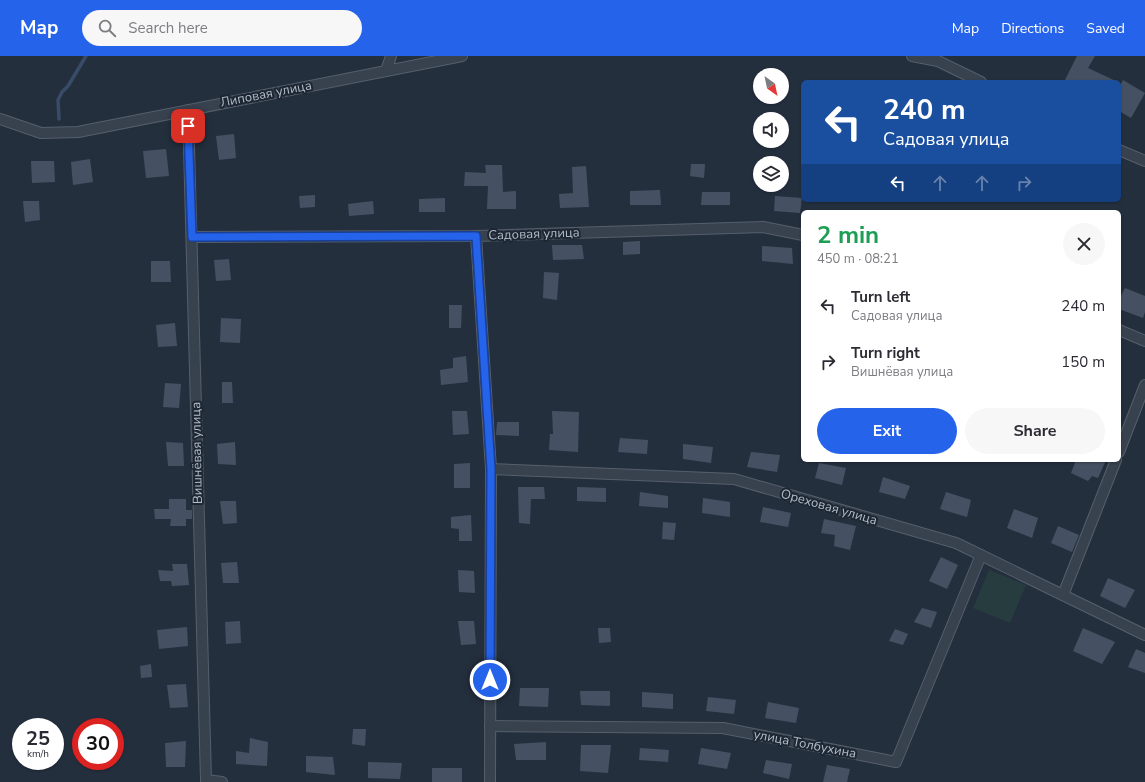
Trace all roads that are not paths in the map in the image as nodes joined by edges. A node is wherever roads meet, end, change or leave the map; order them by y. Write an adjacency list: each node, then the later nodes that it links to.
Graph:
1 (391, 56): 5 (street)
2 (462, 56): 4 (street, Липовая улица)
3 (912, 56): 6 (street)
4 (440, 58): 5 (street, Липовая улица)
5 (386, 71): 7 (street, Липовая улица)
6 (977, 80)
7 (188, 110): 8 (street, Липовая улица); 13 (street, Вишнёвая улица)
8 (0, 119)
9 (1121, 151): 10 (street)
10 (1145, 161)
11 (801, 234): 12 (street, Садовая улица)
12 (476, 236): 13 (street, Садовая улица); 19 (street)
13 (192, 237): 24 (street, Вишнёвая улица)
14 (1121, 331): 15 (street)
15 (1145, 341)
16 (1145, 385): 17 (street)
17 (1121, 447)
18 (1115, 462): 21 (street)
19 (491, 469): 20 (street, Ореховая улица); 23 (street)
20 (981, 555): 21 (street, Ореховая улица); 23 (street, улица Толбухина)
21 (1063, 595): 22 (street, Ореховая улица)
22 (1145, 634)
23 (490, 726): 25 (street)
24 (222, 782)
25 (490, 782)

